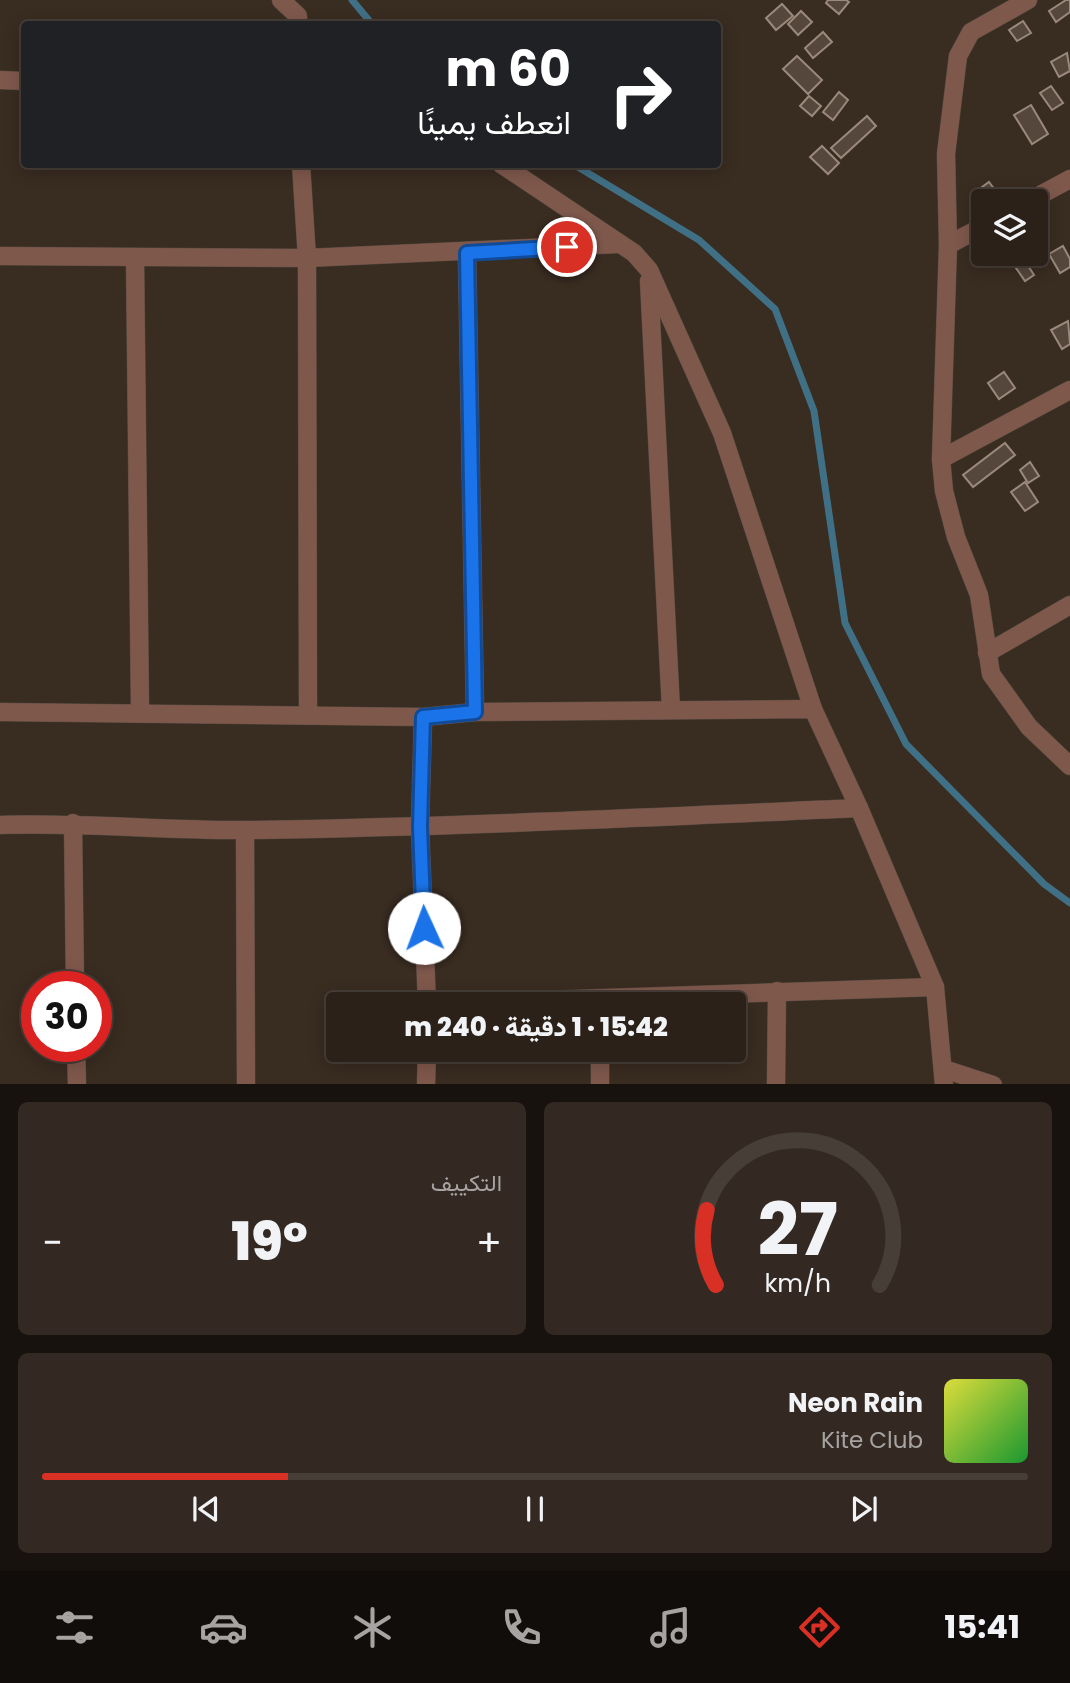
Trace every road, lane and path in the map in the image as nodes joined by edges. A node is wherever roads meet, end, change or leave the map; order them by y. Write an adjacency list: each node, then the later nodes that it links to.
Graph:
1 (281, 0): 3 (street)
2 (1018, 2): 12 (street)
3 (301, 21)
4 (0, 80): 5 (street)
5 (21, 80)
6 (301, 168): 16 (street)
7 (506, 168): 11 (street)
8 (1070, 179): 9 (street)
9 (1048, 191)
10 (971, 233): 12 (street)
11 (618, 244): 13 (street); 17 (street)
12 (948, 245): 19 (street)
13 (467, 253): 16 (street); 26 (street)
14 (0, 256): 15 (street)
15 (135, 257): 16 (street); 24 (street)
16 (307, 258): 27 (street)
17 (649, 271): 22 (street); 23 (street)
18 (1070, 390): 19 (street)
19 (940, 459): 21 (street)
20 (1070, 605): 21 (street)
21 (987, 653): 29 (street)
22 (813, 709): 23 (street); 30 (street)
23 (671, 710): 26 (street)
24 (140, 711): 25 (street); 27 (street)
25 (0, 712)
26 (475, 712): 28 (street)
27 (308, 715): 28 (street)
28 (423, 717): 33 (street)
29 (1070, 766)
30 (859, 808): 33 (street); 36 (street)
31 (73, 823): 32 (street); 34 (street); 35 (street)
32 (0, 825)
33 (420, 827): 34 (street); 38 (street)
34 (245, 830): 45 (street)
35 (75, 971)
36 (934, 987): 37 (street); 43 (street)
37 (777, 991): 39 (street); 48 (street)
38 (427, 992)
39 (746, 993)
40 (76, 1062): 44 (street)
41 (426, 1062): 46 (street)
42 (600, 1062): 47 (street)
43 (944, 1077): 49 (street)
44 (76, 1084)
45 (246, 1084)
46 (426, 1084)
47 (600, 1084)
48 (776, 1084)
49 (993, 1084)

